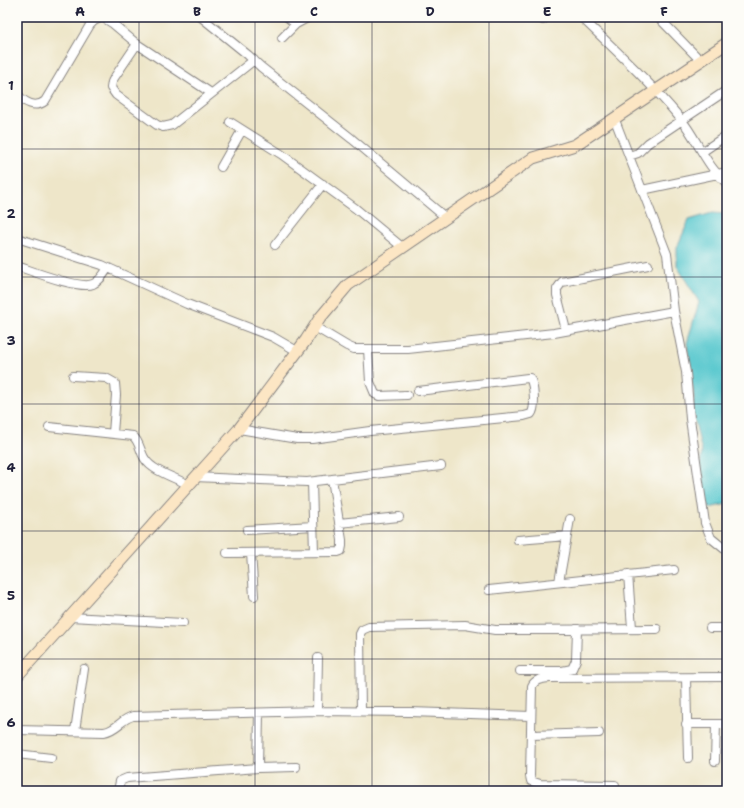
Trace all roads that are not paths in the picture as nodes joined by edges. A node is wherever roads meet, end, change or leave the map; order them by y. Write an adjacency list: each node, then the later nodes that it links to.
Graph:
1 (201, 17): 10 (street)
2 (287, 17): 6 (street)
3 (309, 17): 6 (street)
4 (581, 17): 13 (street)
5 (658, 17): 11 (street)
6 (296, 24): 7 (street)
7 (282, 38)
8 (727, 43): 11 (street)
9 (137, 44): 14 (street); 14 (street); 15 (street)
10 (254, 60): 14 (street); 29 (street)
11 (701, 61): 13 (street)
12 (727, 90): 17 (street)
13 (657, 92): 16 (street); 17 (street)
14 (212, 93)
15 (17, 94)
16 (615, 120): 22 (street); 29 (street)
17 (681, 120): 21 (street); 22 (street)
18 (230, 122): 19 (street)
19 (242, 130): 23 (street); 27 (street)
20 (727, 136): 21 (street)
21 (702, 152): 25 (street)
22 (629, 156): 28 (street)
23 (221, 168)
24 (727, 172): 25 (street)
25 (717, 174): 26 (street); 28 (street)
26 (727, 183)
27 (323, 184): 31 (street); 32 (street)
28 (642, 190): 36 (street)
29 (445, 217): 32 (street)
30 (17, 238): 35 (street)
31 (275, 245)
32 (402, 247): 37 (street)
33 (17, 266): 35 (street)
34 (648, 266): 38 (street)
35 (108, 268): 40 (street)
36 (674, 311): 38 (street); 58 (street)
37 (314, 327): 39 (street); 40 (street)
38 (566, 330): 39 (street)
39 (368, 350): 43 (street)
40 (298, 351): 45 (street)
41 (74, 376): 46 (street)
42 (418, 391): 45 (street)
43 (408, 395)
44 (49, 427): 46 (street)
45 (239, 429): 49 (street)
46 (113, 433): 49 (street)
47 (441, 466): 48 (street)
48 (332, 479): 50 (street); 53 (street)
49 (192, 481): 50 (street); 67 (street)
50 (312, 482): 54 (street)
51 (399, 517): 53 (street)
52 (570, 519): 56 (street)
53 (339, 523): 59 (street)
54 (313, 526): 55 (street); 59 (street)
55 (247, 530)
56 (567, 536): 57 (street); 64 (street)
57 (518, 540)
58 (727, 551)
59 (314, 552): 61 (street)
60 (227, 553): 61 (street)
61 (251, 553): 66 (street)
62 (674, 570): 63 (street)
63 (628, 574): 64 (street); 69 (street)
64 (559, 582): 65 (street)
65 (489, 590)
66 (254, 596)
67 (70, 617): 68 (street); 77 (street)
68 (182, 623)
69 (632, 628): 72 (street); 73 (street)
70 (710, 628): 71 (street)
71 (727, 628)
72 (577, 629): 76 (street); 81 (street)
73 (657, 629)
74 (318, 658): 80 (street)
75 (84, 669): 88 (street)
76 (520, 671)
77 (17, 676)
78 (727, 677): 79 (street)
79 (686, 678): 83 (street); 84 (street)
80 (317, 711): 81 (street); 82 (street)
81 (361, 711): 83 (street)
82 (259, 712): 88 (street); 96 (street)
83 (531, 716): 90 (street)
84 (686, 724): 85 (street); 93 (street)
85 (716, 724): 86 (street); 94 (street)
86 (727, 724)
87 (17, 730): 88 (street)
88 (75, 731)
89 (599, 733): 90 (street)
90 (531, 735): 97 (street)
91 (17, 754): 92 (street)
92 (51, 758)
93 (688, 758)
94 (715, 762)
95 (296, 767): 96 (street)
96 (258, 768): 98 (street)
97 (615, 785)
98 (118, 791)

